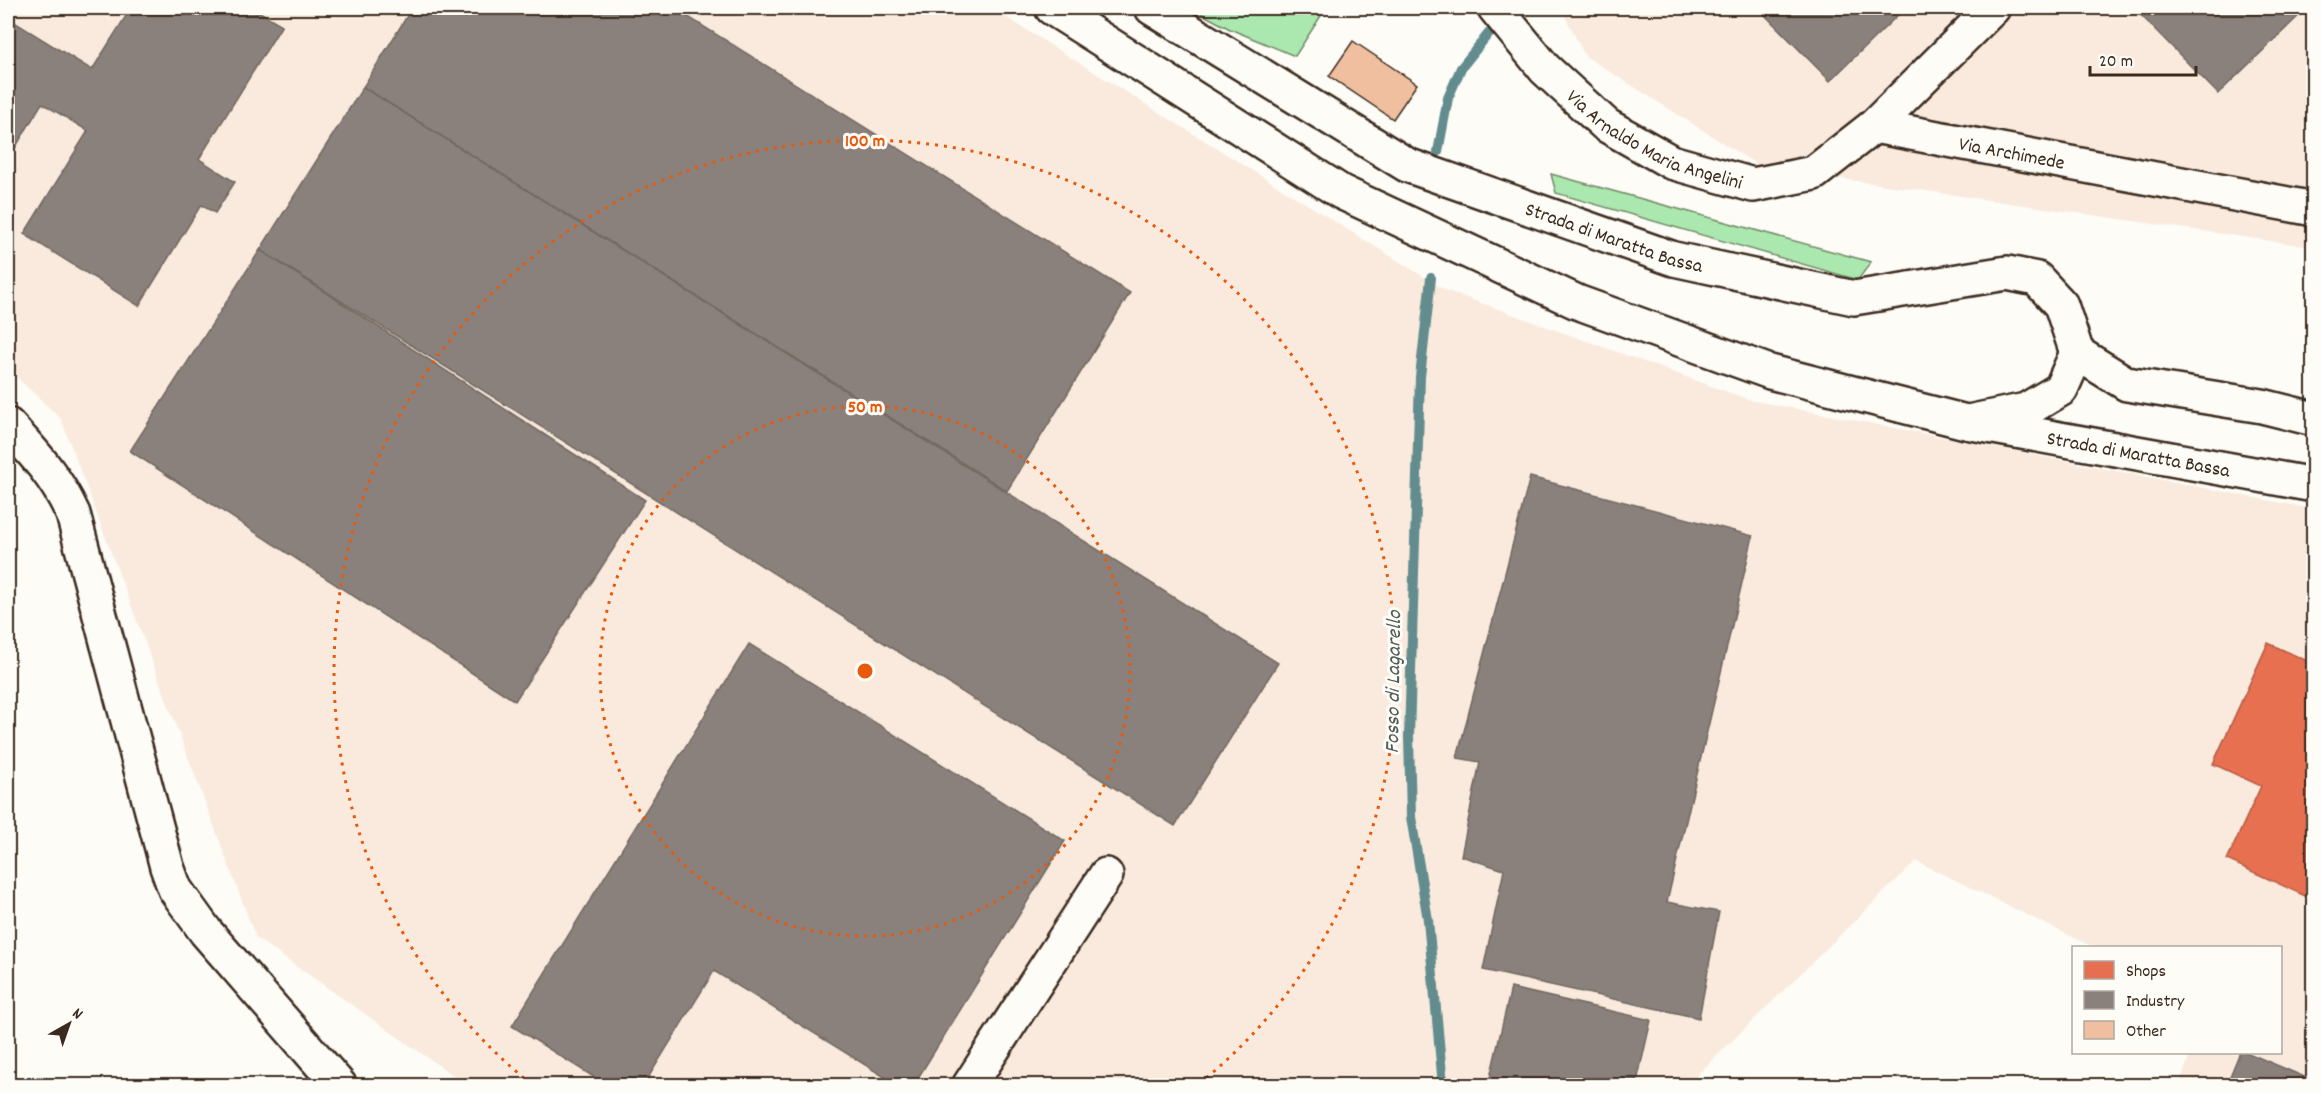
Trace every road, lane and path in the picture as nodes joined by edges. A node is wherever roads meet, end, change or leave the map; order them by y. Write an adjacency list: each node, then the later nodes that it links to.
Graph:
1 (1052, 8): 9 (street, Strada di Maratta Bassa)
2 (1152, 8): 7 (street, Strada di Maratta Bassa)
3 (1495, 8): 5 (street, Via Arnaldo Maria Angelini)
4 (1993, 8): 5 (street)
5 (1874, 126): 6 (street, Via Archimede)
6 (2313, 209)
7 (2077, 353): 8 (street); 9 (street, Strada di Maratta Bassa)
8 (2313, 419)
9 (1966, 422): 11 (street, Strada di Maratta Bassa)
10 (8, 425): 13 (street)
11 (2313, 485)
12 (1106, 875): 14 (street)
13 (340, 1086)
14 (969, 1086)

